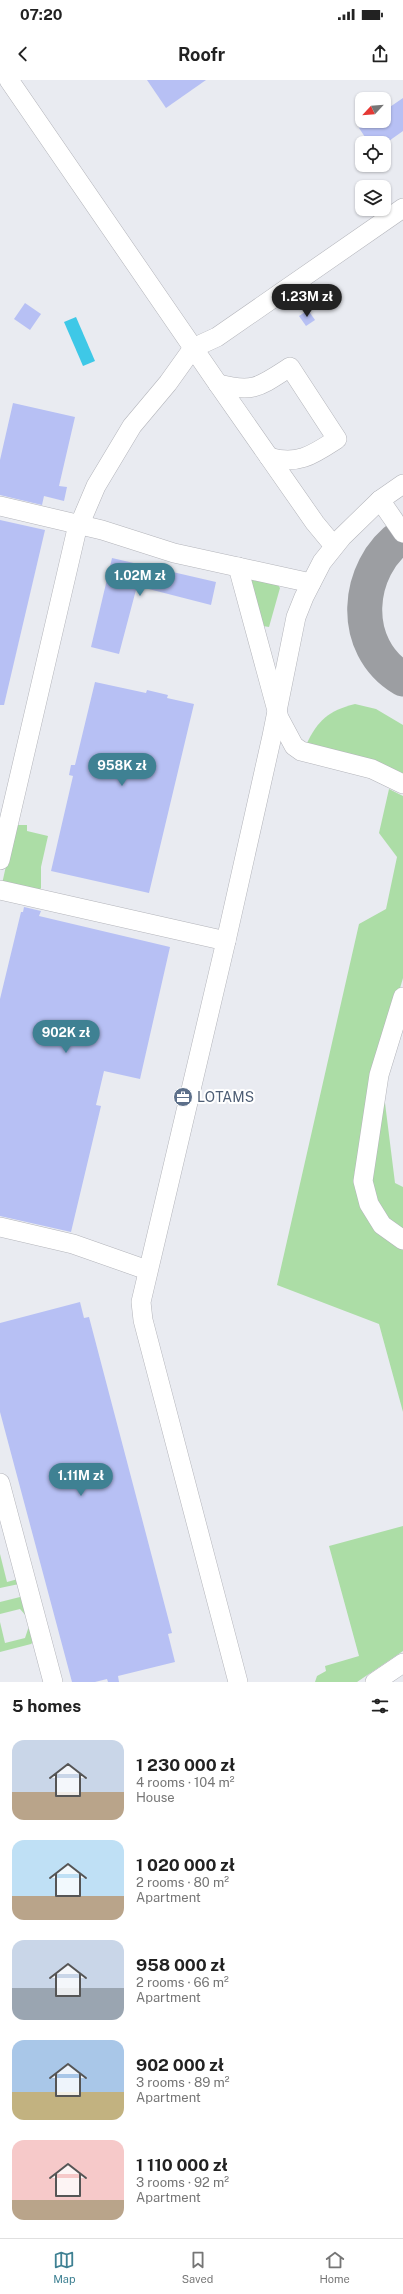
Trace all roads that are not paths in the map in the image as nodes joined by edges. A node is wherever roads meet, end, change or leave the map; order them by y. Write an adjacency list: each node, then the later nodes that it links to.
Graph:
1 (9, 80): 3 (lane)
2 (403, 208): 3 (lane)
3 (193, 348): 4 (lane); 9 (lane)
4 (218, 384): 5 (lane); 5 (lane)
5 (269, 457): 11 (lane)
6 (403, 484): 7 (lane)
7 (380, 500): 10 (lane); 11 (lane)
8 (0, 506): 9 (lane)
9 (80, 524): 12 (lane); 16 (lane)
10 (403, 533)
11 (334, 546): 13 (lane)
12 (238, 568): 13 (lane); 14 (lane)
13 (311, 583): 14 (lane)
14 (278, 710): 15 (lane); 18 (lane)
15 (403, 784)
16 (0, 860)
17 (0, 890): 18 (lane)
18 (226, 941): 22 (lane)
19 (403, 997): 21 (lane)
20 (0, 1227): 22 (lane)
21 (403, 1240)
22 (147, 1270): 26 (lane)
23 (0, 1483): 25 (lane)
24 (403, 1663): 27 (lane)
25 (53, 1682)
26 (236, 1682)
27 (375, 1682)

